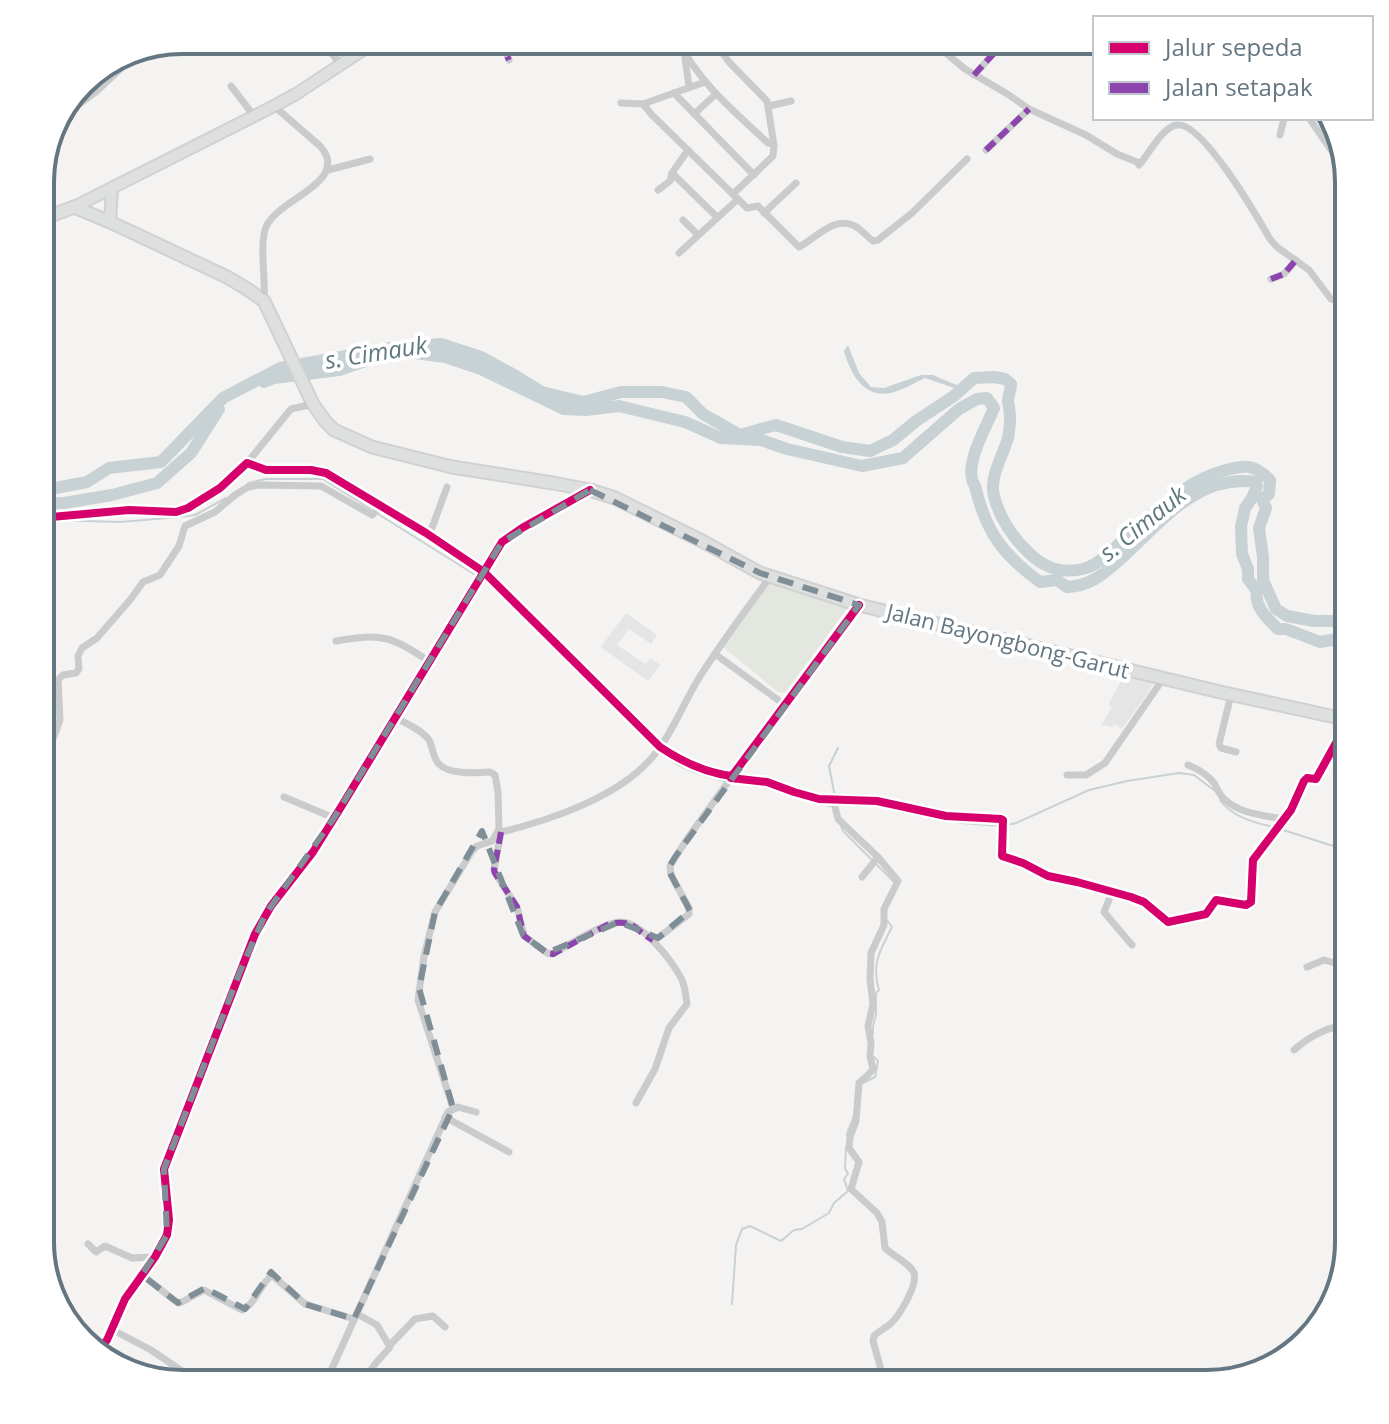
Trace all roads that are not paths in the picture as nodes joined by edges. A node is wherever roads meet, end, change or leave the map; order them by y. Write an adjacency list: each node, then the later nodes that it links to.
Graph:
1 (332, 54): 9 (street)
2 (357, 54): 9 (main road)
3 (506, 54): 8 (street)
4 (723, 54): 22 (street)
5 (948, 54): 11 (street)
6 (993, 54): 11 (street)
7 (685, 55): 12 (street); 14 (street)
8 (509, 60)
9 (341, 65): 21 (main road)
10 (118, 71): 18 (street)
11 (974, 75): 23 (street)
12 (705, 82): 14 (street); 16 (street)
13 (231, 86): 25 (street)
14 (689, 87): 15 (street)
15 (674, 93): 20 (street); 24 (street)
16 (716, 94): 24 (street); 30 (street)
17 (791, 101): 22 (street)
18 (81, 103)
19 (621, 103): 20 (street)
20 (643, 104): 31 (street)
21 (274, 106): 25 (main road); 35 (street)
22 (769, 106): 30 (street)
23 (1029, 109): 32 (street); 50 (street)
24 (694, 114): 37 (street)
25 (254, 116): 39 (main road)
26 (1284, 120): 28 (street)
27 (1311, 120): 29 (street)
28 (1280, 135)
29 (1328, 142)
30 (774, 145): 37 (street)
31 (688, 150): 36 (street); 41 (street)
32 (986, 150)
33 (370, 159): 35 (street)
34 (967, 159): 43 (street)
35 (328, 170): 53 (street)
36 (672, 173): 40 (street); 45 (street)
37 (754, 175): 41 (street)
38 (796, 183): 43 (street)
39 (112, 189): 42 (main road); 47 (main road)
40 (658, 190)
41 (736, 196): 43 (street); 45 (street)
42 (74, 207): 44 (main road); 47 (main road)
43 (764, 213)
44 (54, 215)
45 (717, 217): 48 (street)
46 (683, 220): 48 (street)
47 (110, 222): 53 (main road)
48 (698, 235): 49 (street)
49 (679, 253)
50 (1296, 260): 51 (street); 52 (street)
51 (1271, 279)
52 (1335, 300)
53 (264, 301): 54 (main road, Jalan Bayongbong-Garut)
54 (311, 399): 55 (street); 57 (main road, Jalan Bayongbong-Garut)
55 (247, 463): 58 (street); 59 (street)
56 (447, 487): 62 (street)
57 (590, 490): 63 (street); 64 (main road, Jalan Bayongbong-Garut)
58 (188, 510): 60 (street); 61 (street)
59 (377, 510): 61 (street); 62 (street)
60 (54, 516)
61 (186, 523): 72 (street)
62 (429, 536): 63 (street)
63 (483, 574): 68 (street); 78 (street)
64 (770, 577): 65 (main road, Jalan Bayongbong-Garut); 67 (street)
65 (859, 605): 69 (main road, Jalan Bayongbong-Garut); 71 (street)
66 (336, 641): 68 (street)
67 (715, 654): 71 (street); 78 (street)
68 (430, 662): 75 (street)
69 (1163, 679): 70 (main road, Jalan Bayongbong-Garut); 81 (street)
70 (1231, 695): 74 (main road, Jalan Bayongbong-Garut); 79 (street)
71 (785, 705): 82 (street)
72 (59, 710): 73 (street); 76 (street)
73 (54, 712)
74 (1335, 717)
75 (396, 718): 85 (street); 87 (street)
76 (54, 736)
77 (1335, 745): 86 (street)
78 (658, 750): 82 (street); 87 (street)
79 (1236, 752)
80 (1188, 765): 86 (street)
81 (1067, 775)
82 (729, 780): 84 (street); 91 (street)
83 (284, 797): 85 (street)
84 (835, 801): 88 (street); 90 (street)
85 (334, 818): 103 (street)
86 (1282, 820): 90 (street)
87 (500, 830): 91 (street); 98 (street)
88 (878, 857): 89 (street); 113 (street)
89 (862, 877)
90 (1112, 892): 92 (street)
91 (653, 940): 97 (street)
92 (1132, 945)
93 (1335, 963): 94 (street)
94 (1307, 967)
95 (1335, 1027): 96 (street)
96 (1294, 1050)
97 (636, 1103)
98 (453, 1108): 99 (street); 100 (street)
99 (476, 1112)
100 (445, 1117): 101 (street); 105 (street)
101 (509, 1152)
102 (88, 1244): 103 (street)
103 (155, 1257): 104 (street)
104 (142, 1275): 105 (street); 107 (street)
105 (355, 1316): 109 (street); 111 (street)
106 (445, 1327): 109 (street)
107 (111, 1329): 108 (street); 110 (street)
108 (104, 1344)
109 (390, 1345): 112 (street)
110 (180, 1370)
111 (331, 1370)
112 (371, 1370)
113 (881, 1370)

